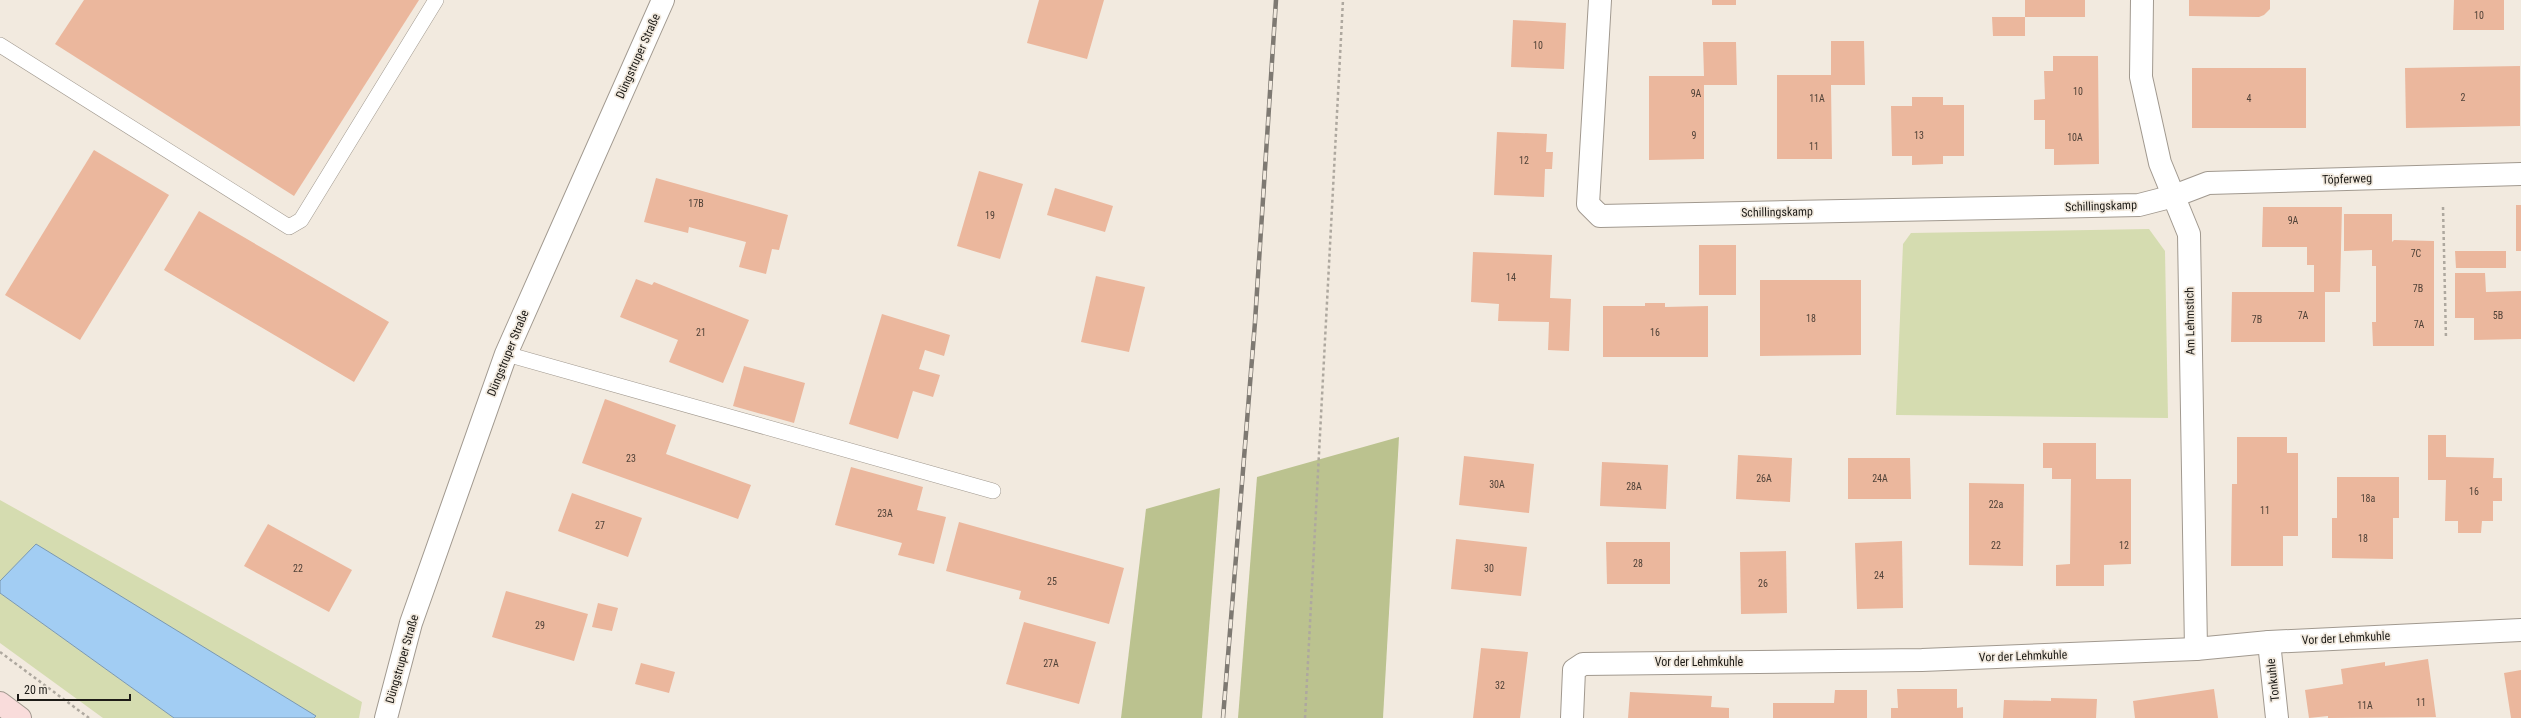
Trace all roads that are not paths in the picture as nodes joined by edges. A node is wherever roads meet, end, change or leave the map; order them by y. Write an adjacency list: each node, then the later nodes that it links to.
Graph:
1 (436, 0): 5 (lane)
2 (663, 0): 8 (street, Düngstruper Straße)
3 (1600, 0): 7 (street, Schillingskamp)
4 (2142, 0): 7 (street, Am Lehmstich)
5 (0, 45)
6 (2521, 174): 7 (street, Töpferweg)
7 (2174, 196): 12 (street, Am Lehmstich)
8 (506, 354): 9 (lane); 15 (street, Düngstruper Straße)
9 (993, 491)
10 (2521, 630): 11 (street, Vor der Lehmkuhle)
11 (2269, 642): 12 (street, Vor der Lehmkuhle); 17 (street, Tonkuhle)
12 (2196, 649): 16 (street, Vor der Lehmkuhle)
13 (0, 703): 14 (main road)
14 (20, 718)
15 (386, 718)
16 (1572, 718)
17 (2276, 718)

